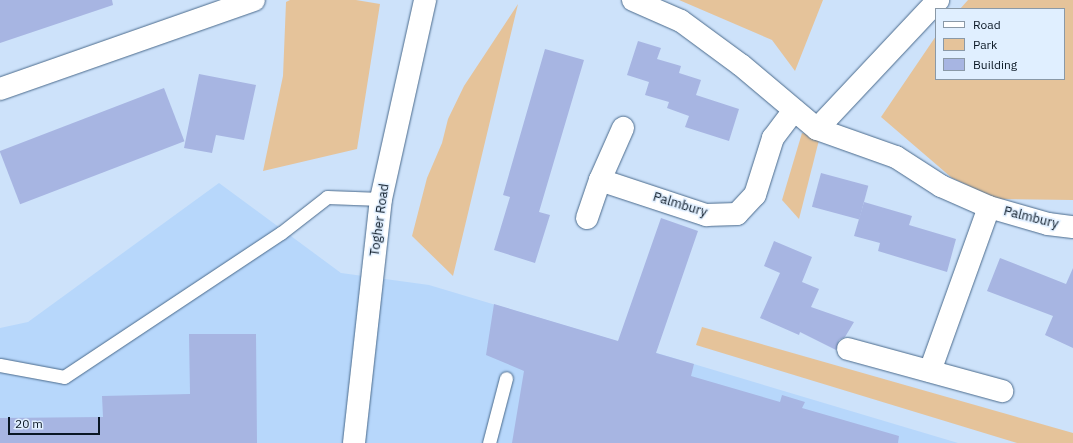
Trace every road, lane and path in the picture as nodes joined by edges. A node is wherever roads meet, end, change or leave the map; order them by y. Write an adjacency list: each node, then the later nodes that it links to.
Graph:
1 (254, 0): 5 (street)
2 (425, 0): 10 (street, Togher Road)
3 (633, 0): 6 (street, Palmbury)
4 (938, 0): 8 (street)
5 (0, 89)
6 (794, 110): 8 (street, Palmbury); 9 (street, Palmbury)
7 (623, 128): 9 (street)
8 (817, 130): 11 (street, Palmbury)
9 (600, 180): 12 (street)
10 (381, 199): 15 (lane); 19 (street, Togher Road)
11 (989, 207): 13 (street, Palmbury); 16 (street, Palmbury)
12 (587, 218)
13 (1073, 227)
14 (848, 349): 16 (street)
15 (0, 365)
16 (930, 370): 18 (street)
17 (506, 378): 20 (lane)
18 (1002, 391)
19 (354, 443)
20 (488, 443)

